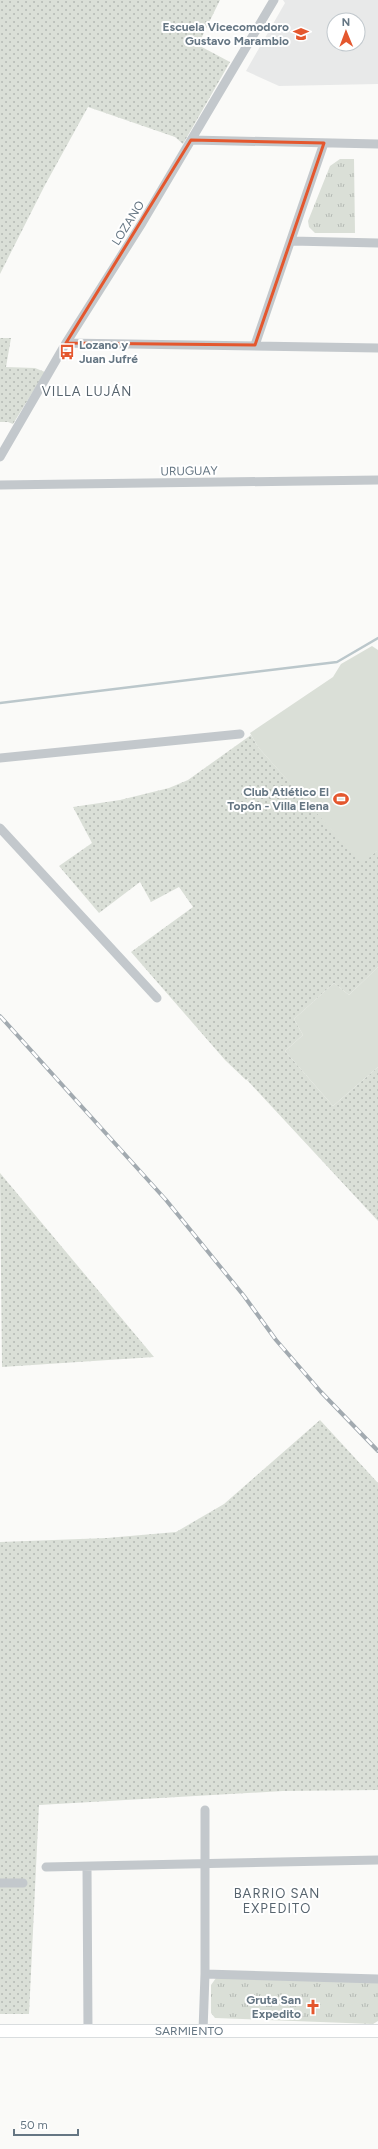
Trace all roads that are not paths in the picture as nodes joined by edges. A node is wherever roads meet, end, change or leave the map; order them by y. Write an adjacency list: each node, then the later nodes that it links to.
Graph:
1 (274, 0): 2 (street, LOZANO)
2 (191, 140): 3 (street); 7 (street, LOZANO)
3 (324, 143): 4 (street); 5 (street)
4 (378, 144)
5 (292, 241): 6 (street); 8 (street)
6 (378, 243)
7 (66, 343): 8 (street); 10 (street, LOZANO)
8 (255, 345): 9 (street)
9 (378, 348)
10 (0, 458)
11 (378, 480): 12 (street, URUGUAY)
12 (0, 485)
13 (240, 734): 14 (street)
14 (0, 758)
15 (0, 828): 16 (street)
16 (157, 998)
17 (205, 1810): 19 (street)
18 (378, 1860): 19 (street)
19 (205, 1864): 20 (street); 24 (street)
20 (87, 1866): 21 (street); 27 (street)
21 (46, 1867)
22 (0, 1883): 23 (street)
23 (23, 1883)
24 (205, 1974): 25 (street); 28 (street)
25 (378, 1979)
26 (0, 2031): 27 (main road, SARMIENTO)
27 (88, 2031): 28 (main road, SARMIENTO)
28 (202, 2031): 29 (main road, SARMIENTO)
29 (378, 2031)

